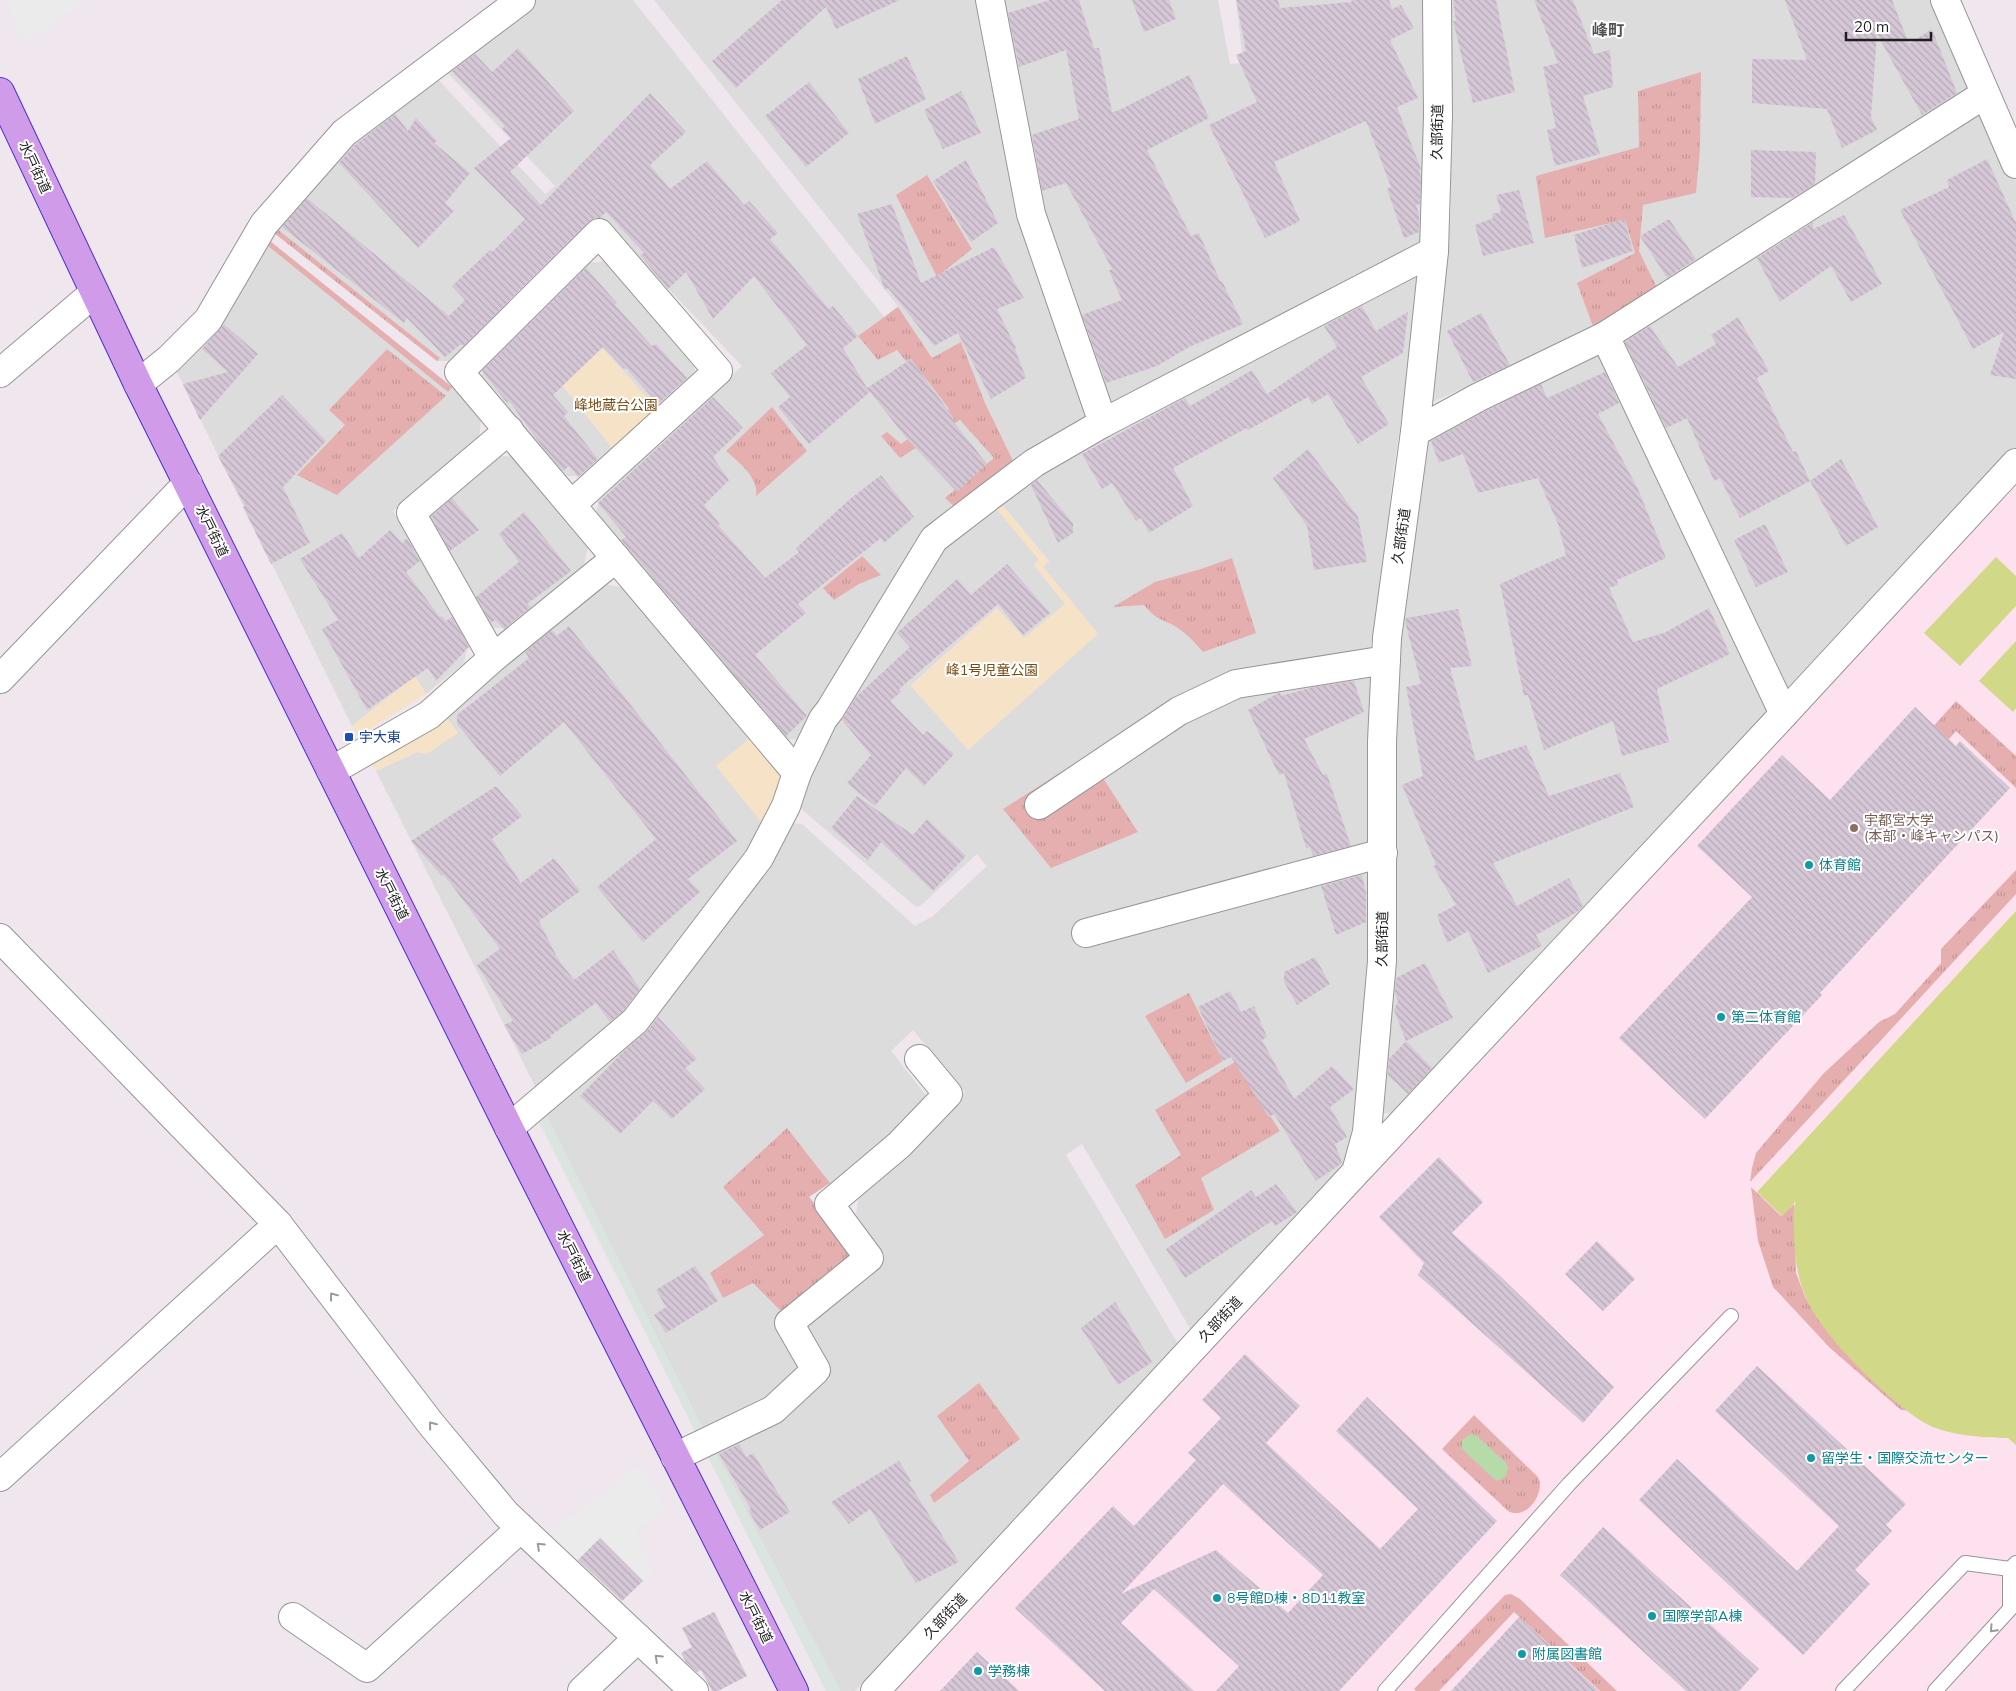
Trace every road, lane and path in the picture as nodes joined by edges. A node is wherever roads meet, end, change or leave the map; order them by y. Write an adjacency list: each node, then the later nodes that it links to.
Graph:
1 (521, 0): 12 (street)
2 (990, 0): 13 (street)
3 (1437, 0): 8 (street, 久部街道)
4 (1945, 0): 6 (street)
5 (0, 92): 9 (highway, 水戸街道)
6 (1985, 94): 7 (street); 10 (street)
7 (2016, 164)
8 (1434, 252): 13 (street); 15 (street, 久部街道)
9 (94, 293): 11 (street); 12 (highway, 水戸街道)
10 (1605, 336): 15 (street); 23 (street)
11 (0, 374)
12 (138, 384): 17 (highway, 水戸街道)
13 (1102, 423): 25 (street)
14 (509, 430): 18 (street); 18 (street); 20 (street)
15 (1415, 432): 21 (street, 久部街道)
16 (2016, 462): 23 (street)
17 (188, 484): 22 (street); 24 (highway, 水戸街道)
18 (572, 504): 19 (street)
19 (616, 558): 20 (street); 25 (street)
20 (493, 658): 24 (street)
21 (1386, 660): 26 (street); 27 (street, 久部街道)
22 (0, 679)
23 (1784, 714): 32 (street)
24 (331, 770): 31 (highway, 水戸街道)
25 (797, 773): 31 (street)
26 (1039, 805)
27 (1383, 853): 28 (street); 32 (street, 久部街道)
28 (1086, 933)
29 (0, 938): 33 (street)
30 (919, 1059): 35 (street)
31 (509, 1128): 35 (highway, 水戸街道)
32 (1356, 1172): 44 (street, 久部街道)
33 (278, 1224): 36 (street); 37 (street, one-way to 33)
34 (1731, 1316): 45 (lane)
35 (675, 1457): 43 (highway, 水戸街道)
36 (0, 1477)
37 (521, 1528): 39 (street); 40 (street, one-way to 37)
38 (2013, 1566): 46 (lane); 47 (lane, one-way to 47)
39 (293, 1617)
40 (638, 1638): 41 (street); 42 (street, one-way to 40)
41 (582, 1691)
42 (694, 1691)
43 (794, 1691)
44 (875, 1691)
45 (1385, 1691)
46 (1843, 1691)
47 (1935, 1691)

